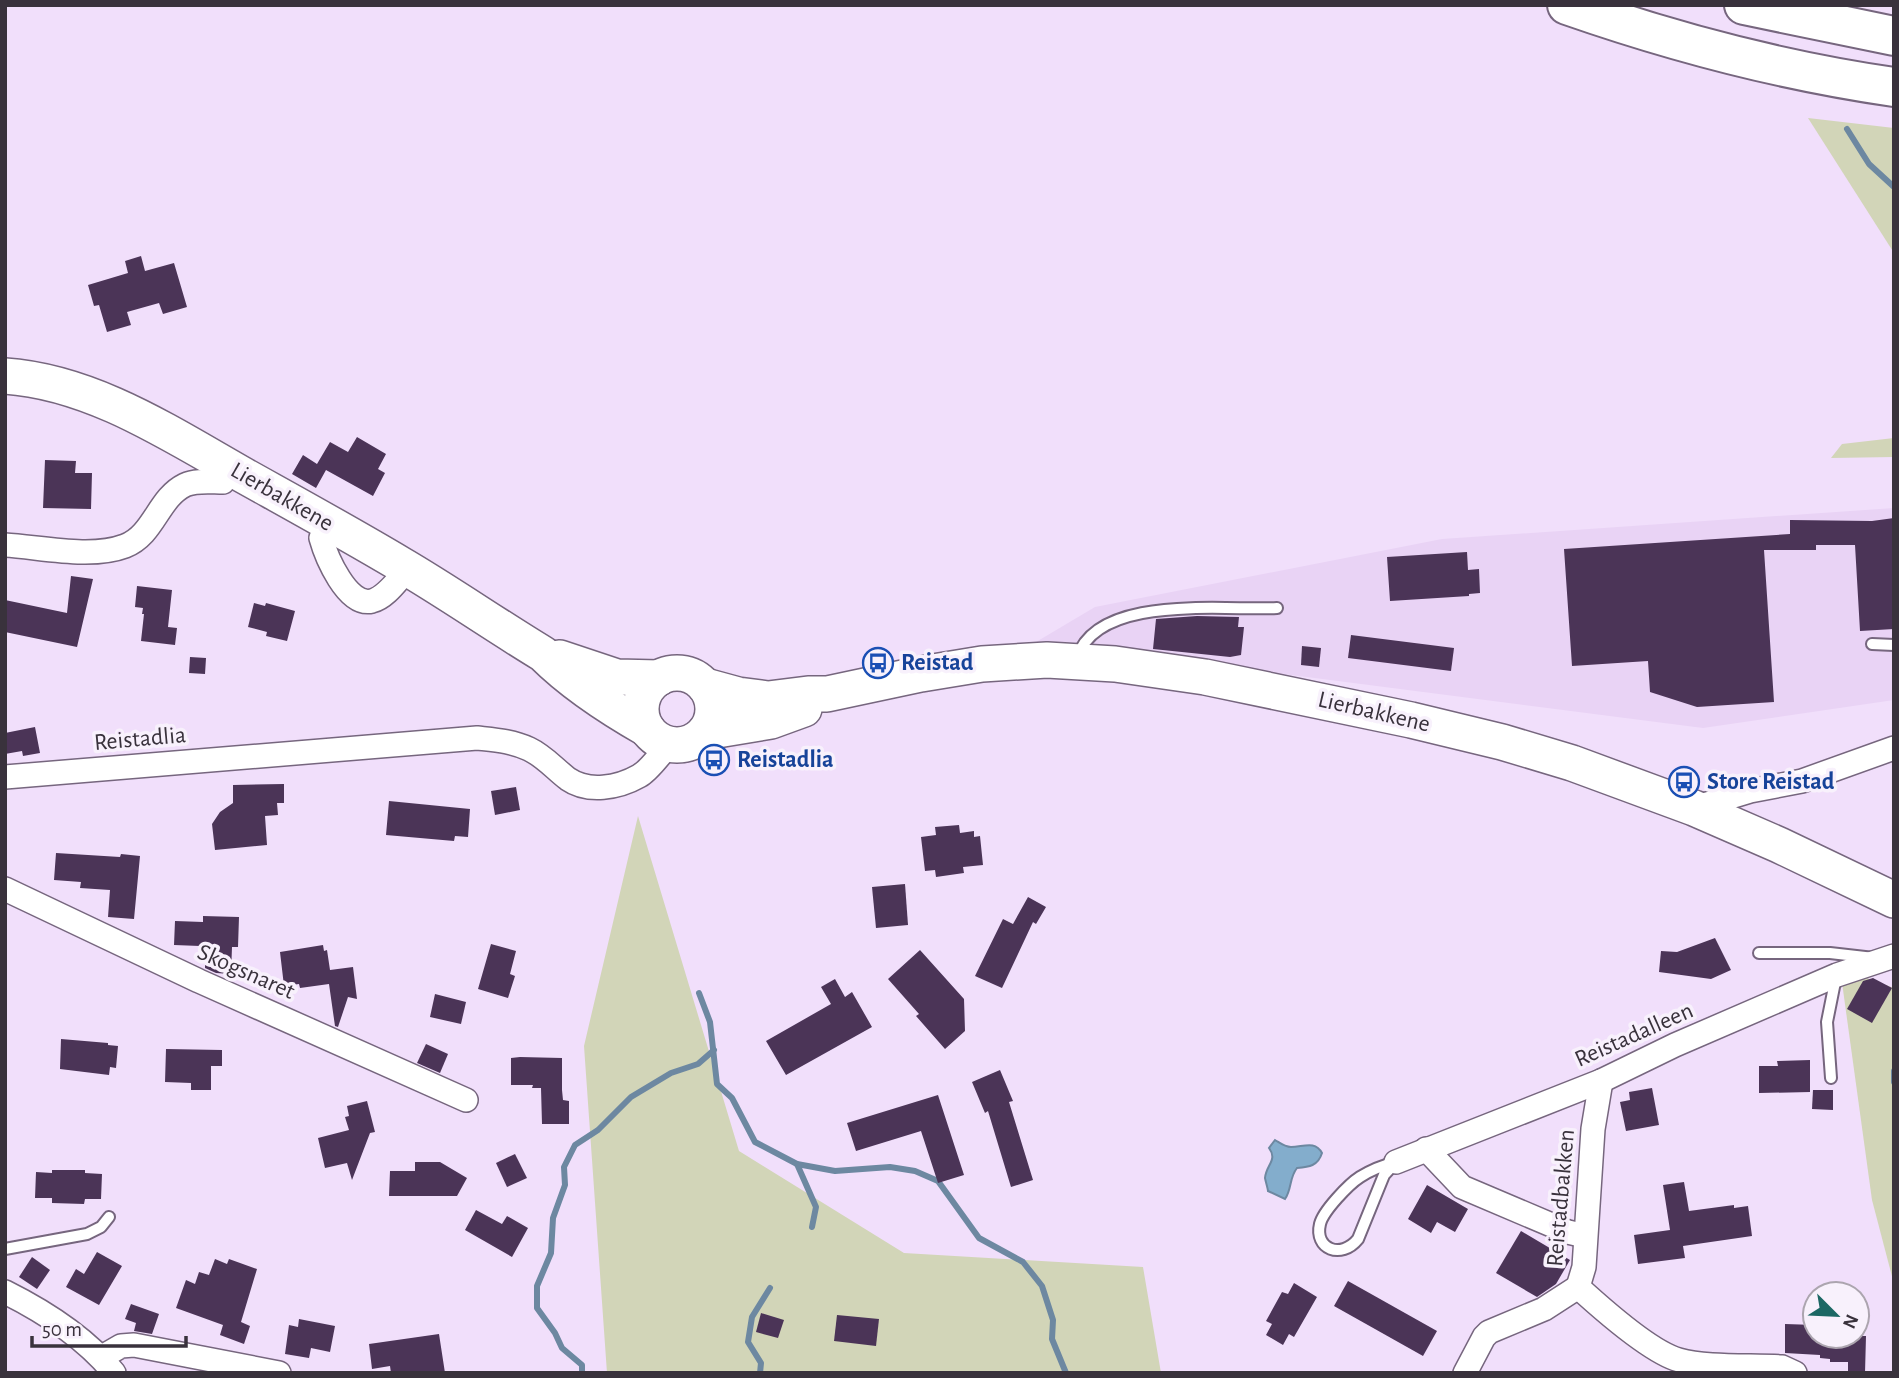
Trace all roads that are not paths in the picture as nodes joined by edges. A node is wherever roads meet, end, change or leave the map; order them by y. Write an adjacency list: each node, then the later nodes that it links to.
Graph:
1 (1567, 5): 4 (highway)
2 (1744, 5): 3 (highway)
3 (1894, 36)
4 (1894, 87)
5 (5, 376): 9 (main road, Lierbakkene)
6 (223, 482): 8 (street)
7 (321, 537): 9 (street)
8 (5, 545)
9 (408, 569): 13 (main road, Lierbakkene)
10 (1277, 608): 14 (lane)
11 (1872, 644): 12 (lane)
12 (1894, 645)
13 (543, 654): 15 (main road, Lierbakkene); 19 (main road, Lierbakkene)
14 (1076, 660): 17 (main road, Lierbakkene); 22 (main road, Lierbakkene)
15 (659, 678): 16 (main road); 19 (main road)
16 (705, 687): 17 (main road, Lierbakkene); 18 (main road)
17 (827, 694): 18 (main road, Lierbakkene)
18 (705, 732): 19 (main road)
19 (658, 737): 21 (street, Reistadlia)
20 (1894, 748): 22 (street)
21 (5, 777)
22 (1694, 808): 24 (main road, Lierbakkene)
23 (5, 889): 30 (street, Skogsnaret)
24 (1894, 900)
25 (1759, 953): 26 (lane)
26 (1887, 958): 27 (street, Reistadalleen)
27 (1837, 975): 28 (lane); 29 (street, Reistadalleen)
28 (1831, 1078)
29 (1601, 1080): 31 (street, Reistadalleen); 34 (street, Reistadbakken)
30 (466, 1100)
31 (1426, 1149): 32 (street, Reistadalleen); 34 (street)
32 (1396, 1162): 32 (lane, Reistadalleen)
33 (109, 1217): 35 (lane)
34 (1585, 1236): 36 (street, Reistadbakken)
35 (5, 1249)
36 (1578, 1287): 40 (street); 41 (street, Reistadbakken)
37 (5, 1293): 38 (street)
38 (108, 1365): 39 (street)
39 (279, 1373)
40 (1465, 1373)
41 (1795, 1373)

